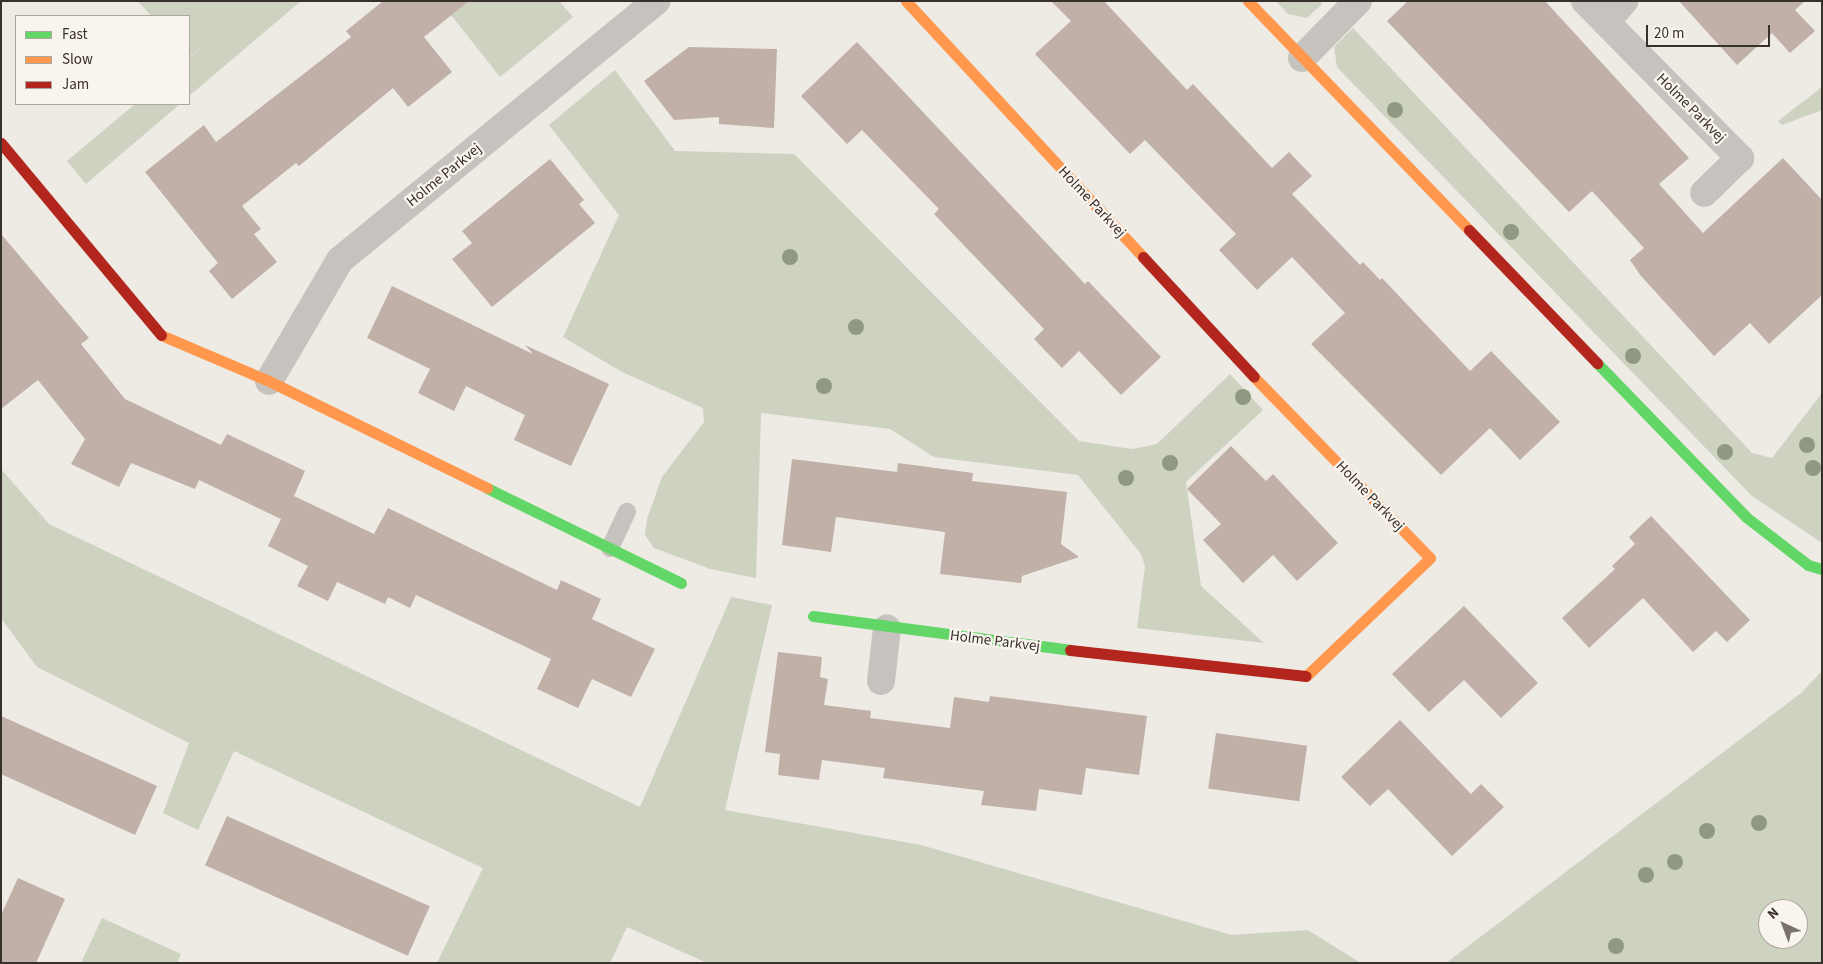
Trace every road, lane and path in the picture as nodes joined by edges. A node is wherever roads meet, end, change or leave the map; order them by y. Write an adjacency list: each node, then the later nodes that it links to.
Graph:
1 (657, 1): 11 (street, Holme Parkvej)
2 (906, 1): 17 (street, Holme Parkvej)
3 (1248, 1): 8 (street)
4 (1358, 1): 8 (street)
5 (1586, 1): 7 (street, Holme Parkvej)
6 (1624, 1): 7 (street)
7 (1606, 22): 10 (street, Holme Parkvej)
8 (1302, 58): 14 (street)
9 (1, 143): 11 (street)
10 (1704, 193)
11 (269, 381): 13 (street)
12 (627, 512): 13 (lane)
13 (610, 548): 15 (street)
14 (1822, 569)
15 (681, 583)
16 (813, 616): 17 (street, Holme Parkvej)
17 (887, 628): 18 (street)
18 (881, 681)

